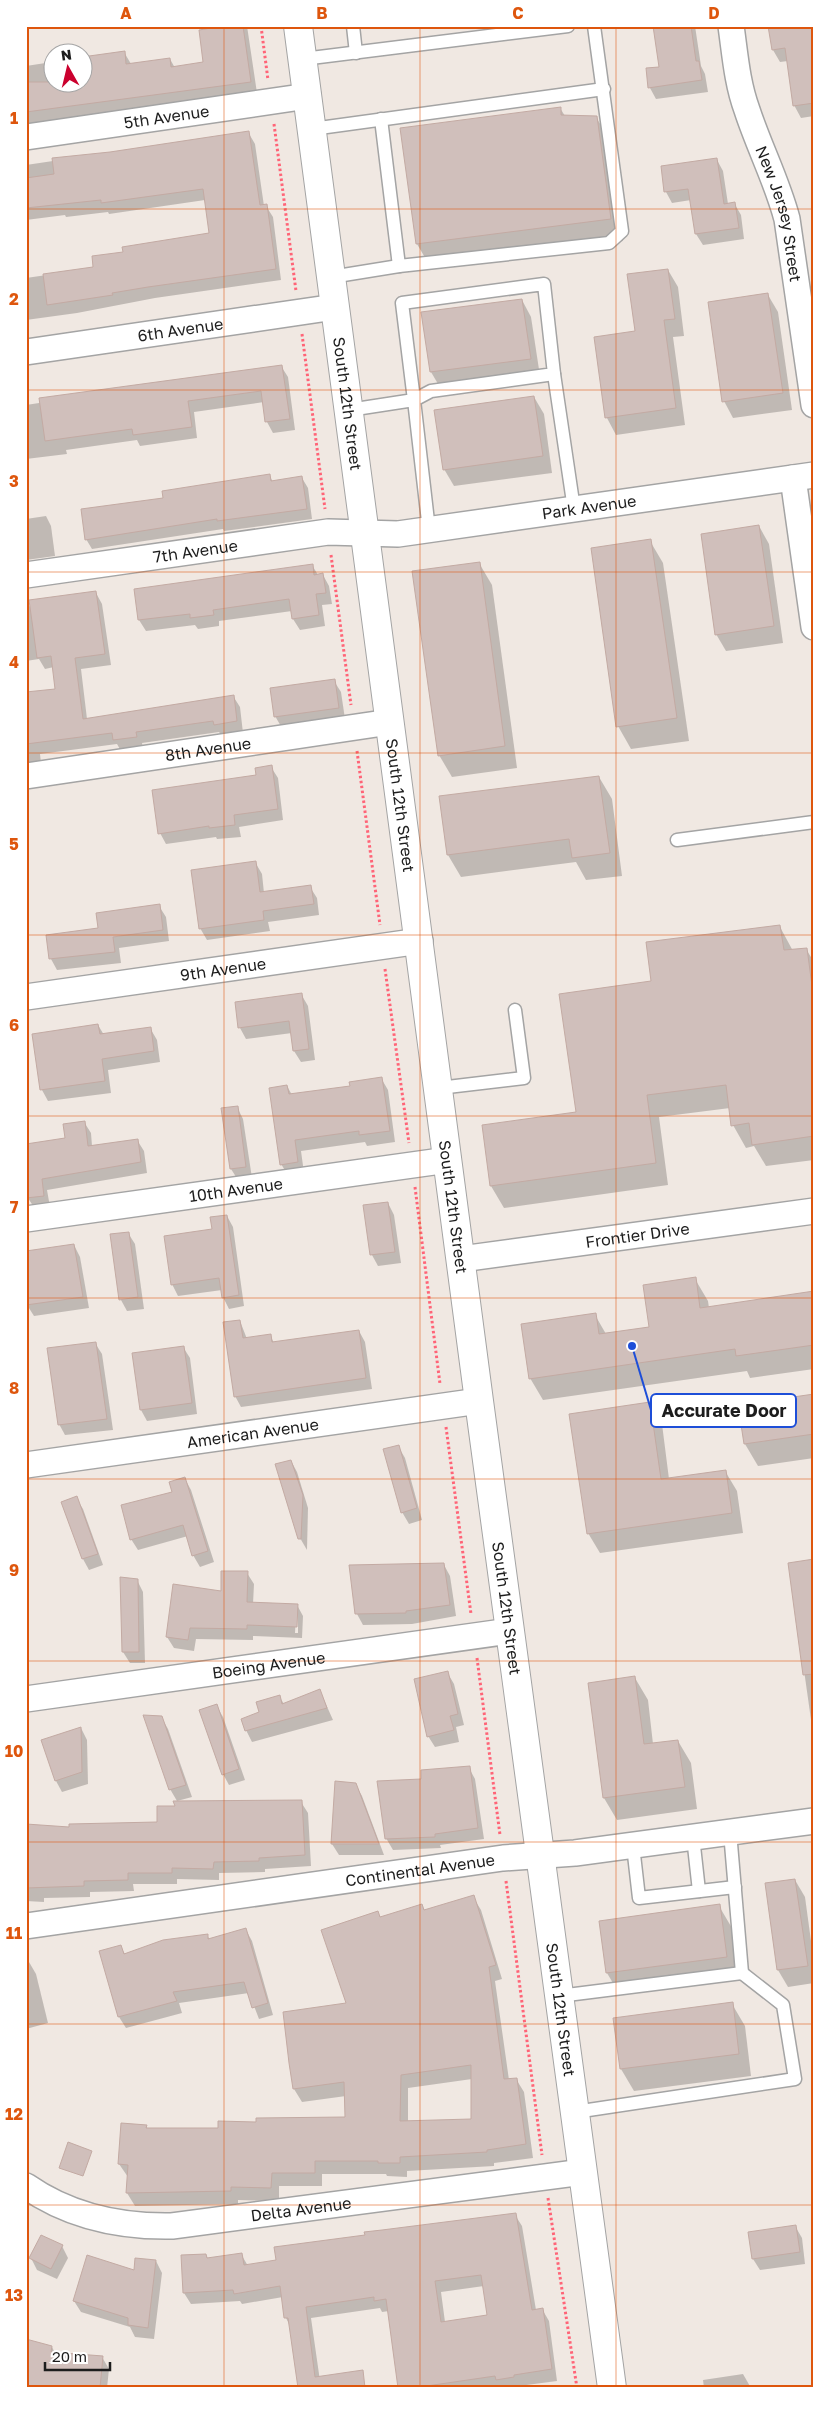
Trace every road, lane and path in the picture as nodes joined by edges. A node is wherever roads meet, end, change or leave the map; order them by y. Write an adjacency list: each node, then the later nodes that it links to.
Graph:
1 (261, 26): 11 (path)
2 (298, 26): 8 (street, South 12th Street)
3 (353, 26): 7 (lane)
4 (568, 26): 7 (lane)
5 (594, 26): 9 (lane)
6 (731, 26): 22 (street, New Jersey Street)
7 (356, 53): 8 (lane)
8 (303, 60): 10 (street, South 12th Street)
9 (604, 89): 12 (lane); 15 (lane)
10 (308, 96): 11 (street, 5th Avenue); 13 (street, South 12th Street)
11 (271, 102): 14 (street, 5th Avenue); 18 (path)
12 (381, 120): 13 (lane); 15 (lane)
13 (312, 130): 16 (street, South 12th Street)
14 (26, 137)
15 (399, 266): 16 (lane)
16 (331, 277): 17 (street, South 12th Street)
17 (336, 307): 18 (street, 6th Avenue); 23 (street, South 12th Street)
18 (299, 312): 19 (street, 6th Avenue); 27 (path)
19 (26, 352)
20 (554, 374): 21 (lane); 21 (lane); 25 (lane)
21 (414, 400): 23 (lane); 26 (lane)
22 (814, 405)
23 (349, 410): 28 (street, South 12th Street)
24 (804, 477): 25 (street, Park Avenue); 30 (street)
25 (574, 509): 26 (street, Park Avenue)
26 (429, 530): 28 (street, Park Avenue)
27 (328, 532): 28 (street, 7th Avenue); 29 (street, 7th Avenue); 32 (path)
28 (364, 533): 31 (street, South 12th Street)
29 (26, 575)
30 (814, 627)
31 (390, 722): 32 (street, 8th Avenue); 36 (street, South 12th Street)
32 (354, 727): 33 (street, 8th Avenue); 37 (path)
33 (26, 776)
34 (814, 822): 35 (lane)
35 (677, 840)
36 (420, 941): 37 (street, 9th Avenue); 40 (street, South 12th Street)
37 (382, 946): 38 (street, 9th Avenue); 42 (path)
38 (26, 996)
39 (515, 1010): 40 (lane)
40 (439, 1088): 41 (street, South 12th Street)
41 (448, 1160): 42 (street, 10th Avenue); 45 (street, South 12th Street)
42 (412, 1165): 44 (street, 10th Avenue); 47 (path)
43 (814, 1211): 45 (street, Frontier Drive)
44 (26, 1219)
45 (461, 1259): 46 (street, South 12th Street)
46 (479, 1401): 47 (street, American Avenue); 49 (street, South 12th Street)
47 (443, 1406): 48 (street, American Avenue); 50 (path)
48 (26, 1465)
49 (510, 1631): 50 (street, Boeing Avenue); 56 (street, South 12th Street)
50 (474, 1636): 51 (street, Boeing Avenue); 57 (path)
51 (26, 1699)
52 (814, 1821): 53 (street, Continental Avenue)
53 (730, 1832): 54 (street, Continental Avenue); 58 (lane)
54 (693, 1837): 55 (street, Continental Avenue); 59 (lane)
55 (633, 1846): 56 (street, Continental Avenue); 59 (lane)
56 (540, 1856): 57 (street, Continental Avenue); 62 (street, South 12th Street)
57 (503, 1858): 60 (street, Continental Avenue); 65 (path)
58 (735, 1887): 59 (lane); 61 (lane)
59 (699, 1891)
60 (26, 1926)
61 (742, 1973): 62 (lane); 63 (lane)
62 (559, 1996): 63 (street, South 12th Street)
63 (575, 2112): 64 (street, South 12th Street)
64 (583, 2172): 65 (street, Delta Avenue); 68 (street, South 12th Street)
65 (545, 2177): 66 (street, Delta Avenue); 67 (path)
66 (26, 2186)
67 (577, 2388)
68 (612, 2388)

